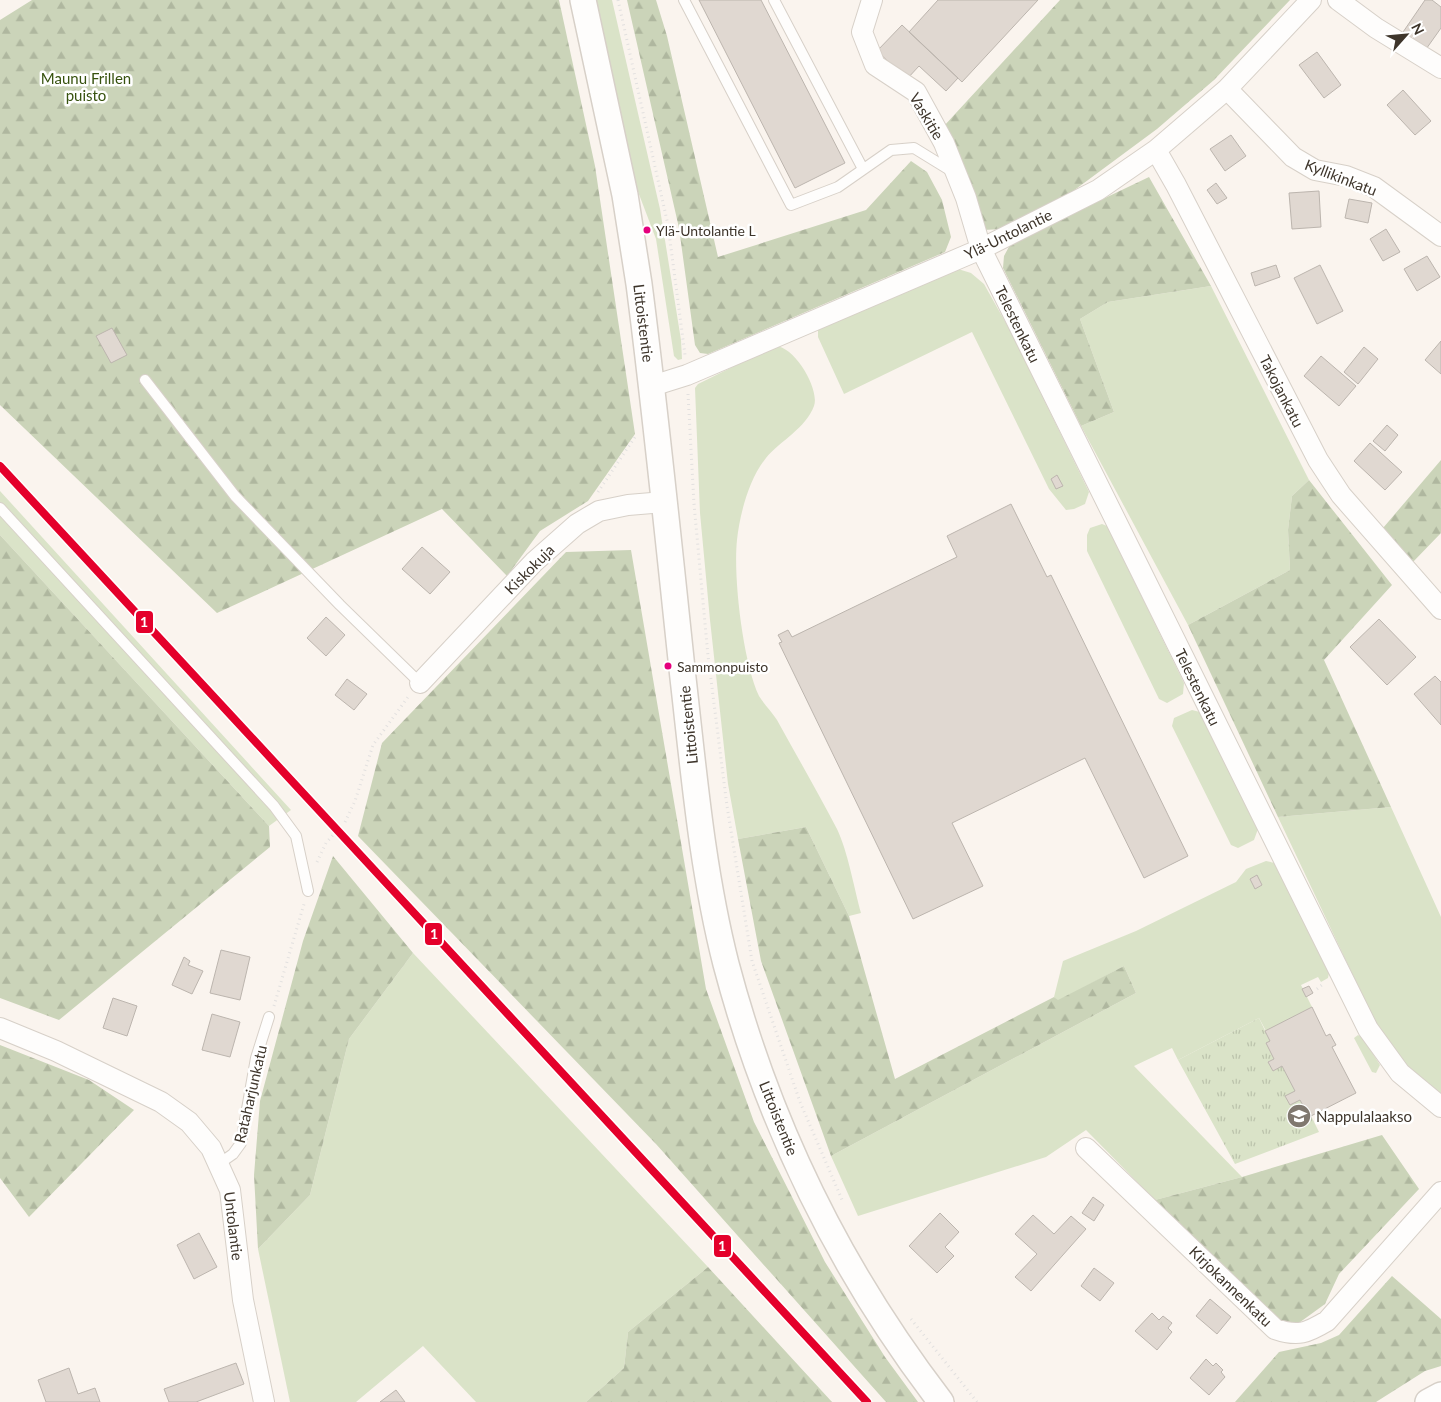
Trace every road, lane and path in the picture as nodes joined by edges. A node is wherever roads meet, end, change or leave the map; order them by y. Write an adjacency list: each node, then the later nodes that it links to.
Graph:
1 (584, 0): 17 (street, Littoistentie)
2 (618, 0): 15 (path)
3 (684, 0): 11 (lane)
4 (774, 0): 11 (lane)
5 (872, 0): 12 (street, Vaskitie)
6 (1311, 0): 9 (street, Ylä-Untolantie)
7 (1338, 0): 8 (street)
8 (1441, 68)
9 (1227, 88): 10 (street, Ylä-Untolantie); 13 (street, Kyllikinkatu)
10 (1156, 150): 14 (street, Ylä-Untolantie); 21 (street, Takojankatu)
11 (864, 169): 12 (lane)
12 (956, 174): 14 (street, Vaskitie)
13 (1441, 236)
14 (981, 248): 15 (street, Ylä-Untolantie); 28 (street, Telestenkatu)
15 (687, 375): 17 (street, Ylä-Untolantie); 32 (path)
16 (146, 380): 22 (lane)
17 (653, 397): 18 (street, Littoistentie); 20 (path)
18 (664, 502): 20 (street, Kiskokuja); 36 (street, Littoistentie)
19 (0, 508): 25 (lane)
20 (577, 524): 22 (street, Kiskokuja)
21 (1441, 609)
22 (420, 683): 23 (path)
23 (345, 822)
24 (333, 835): 25 (path)
25 (308, 891): 26 (path)
26 (269, 1017): 30 (lane, Rataharjunkatu)
27 (0, 1028): 30 (street, Untolantie)
28 (1441, 1108)
29 (1086, 1148): 31 (street, Kirjokannenkatu)
30 (220, 1163): 35 (street, Untolantie)
31 (1441, 1192)
32 (847, 1210)
33 (909, 1316): 37 (path)
34 (1441, 1395): 38 (street)
35 (264, 1402)
36 (941, 1402)
37 (977, 1402)
38 (1428, 1402)

